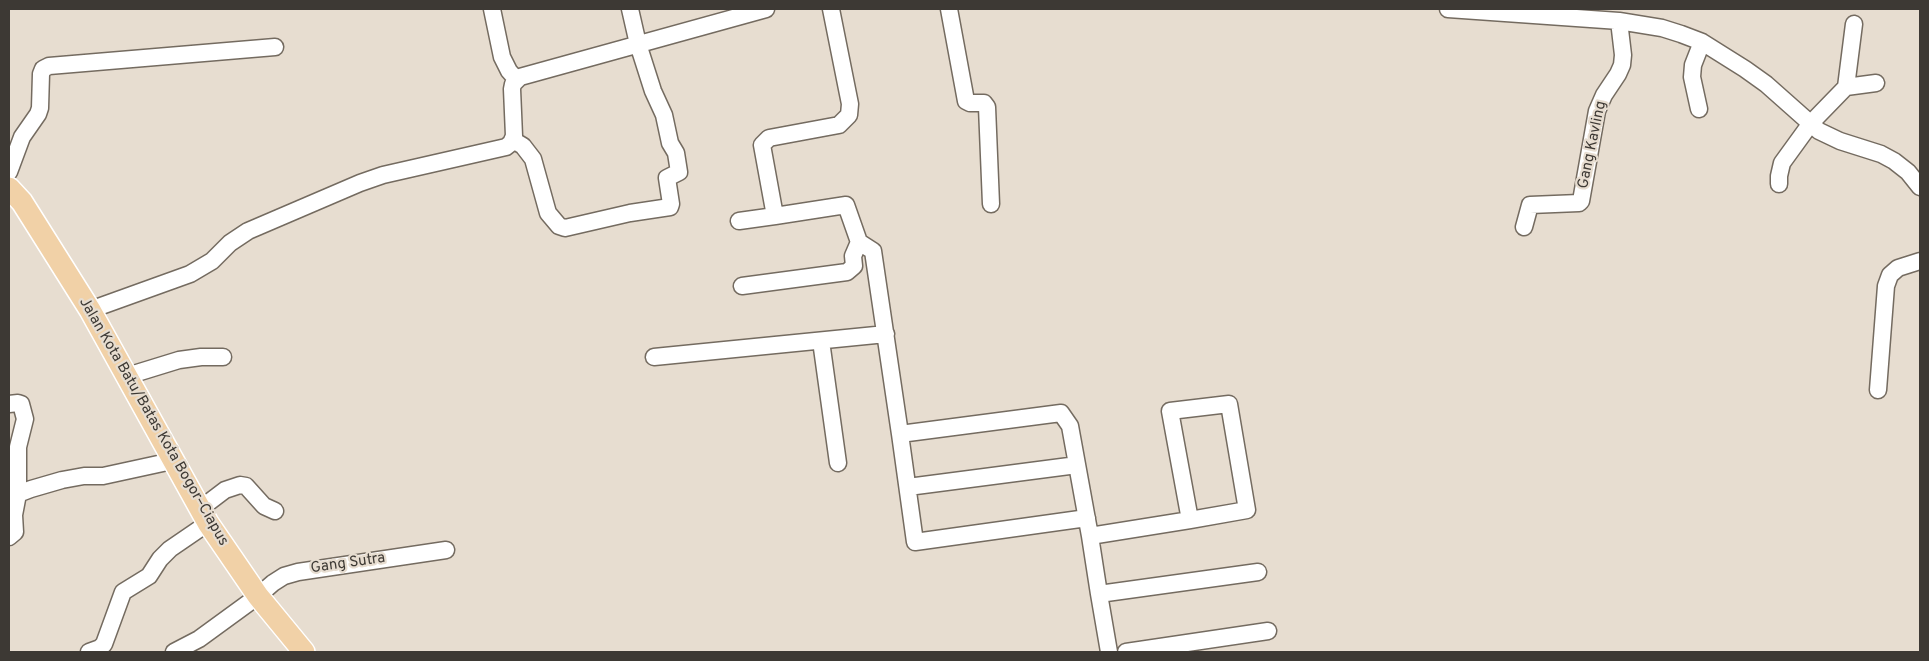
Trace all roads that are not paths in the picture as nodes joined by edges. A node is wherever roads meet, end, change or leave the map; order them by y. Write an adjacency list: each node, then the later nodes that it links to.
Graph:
1 (492, 9): 13 (street)
2 (630, 9): 11 (street)
3 (766, 9): 11 (street)
4 (831, 9): 24 (street)
5 (949, 9): 23 (street)
6 (1448, 9): 7 (street)
7 (1563, 12): 8 (street)
8 (1618, 20): 10 (street); 26 (street, Gang Kavling)
9 (1854, 24): 15 (street)
10 (1702, 42): 16 (street); 17 (street)
11 (638, 44): 13 (street); 18 (street)
12 (275, 47): 19 (street)
13 (517, 80): 18 (street)
14 (1876, 83): 15 (street)
15 (1846, 88): 17 (street)
16 (1699, 109)
17 (1811, 123): 20 (street); 21 (street)
18 (513, 140): 32 (street)
19 (9, 172)
20 (1779, 184)
21 (1920, 186)
22 (9, 188): 32 (main road, Jalan Kota Batu/Batas Kota Bogor–Ciapus)
23 (991, 204)
24 (775, 216): 25 (street); 27 (street)
25 (739, 221)
26 (1524, 226)
27 (859, 242): 29 (street); 30 (street)
28 (1920, 261): 38 (street)
29 (876, 268): 30 (street); 33 (street)
30 (847, 272): 31 (street)
31 (742, 286)
32 (90, 310): 37 (main road, Jalan Kota Batu/Batas Kota Bogor–Ciapus)
33 (886, 334): 34 (street); 40 (street)
34 (821, 341): 36 (street); 42 (street)
35 (223, 357): 37 (street)
36 (654, 357)
37 (127, 376): 41 (main road, Jalan Kota Batu/Batas Kota Bogor–Ciapus)
38 (1878, 390)
39 (9, 404): 45 (street)
40 (900, 434): 43 (street); 44 (street)
41 (172, 461): 45 (street); 47 (main road, Jalan Kota Batu/Batas Kota Bogor–Ciapus)
42 (838, 463)
43 (1077, 465): 44 (street); 48 (street)
44 (908, 487): 48 (street)
45 (18, 494): 51 (street)
46 (275, 511): 47 (street)
47 (204, 516): 55 (main road, Jalan Kota Batu/Batas Kota Bogor–Ciapus); 57 (street)
48 (1087, 518): 50 (street)
49 (1190, 520): 49 (street); 50 (street)
50 (1090, 536): 54 (street)
51 (9, 537)
52 (446, 550): 55 (street, Gang Sutra)
53 (1258, 572): 54 (street)
54 (1099, 594): 60 (street)
55 (258, 596): 58 (street, Gang Sutra); 59 (main road, Jalan Kota Batu/Batas Kota Bogor–Ciapus)
56 (1268, 632): 61 (street)
57 (89, 652)
58 (174, 652)
59 (304, 652)
60 (1108, 652)
61 (1126, 652)

